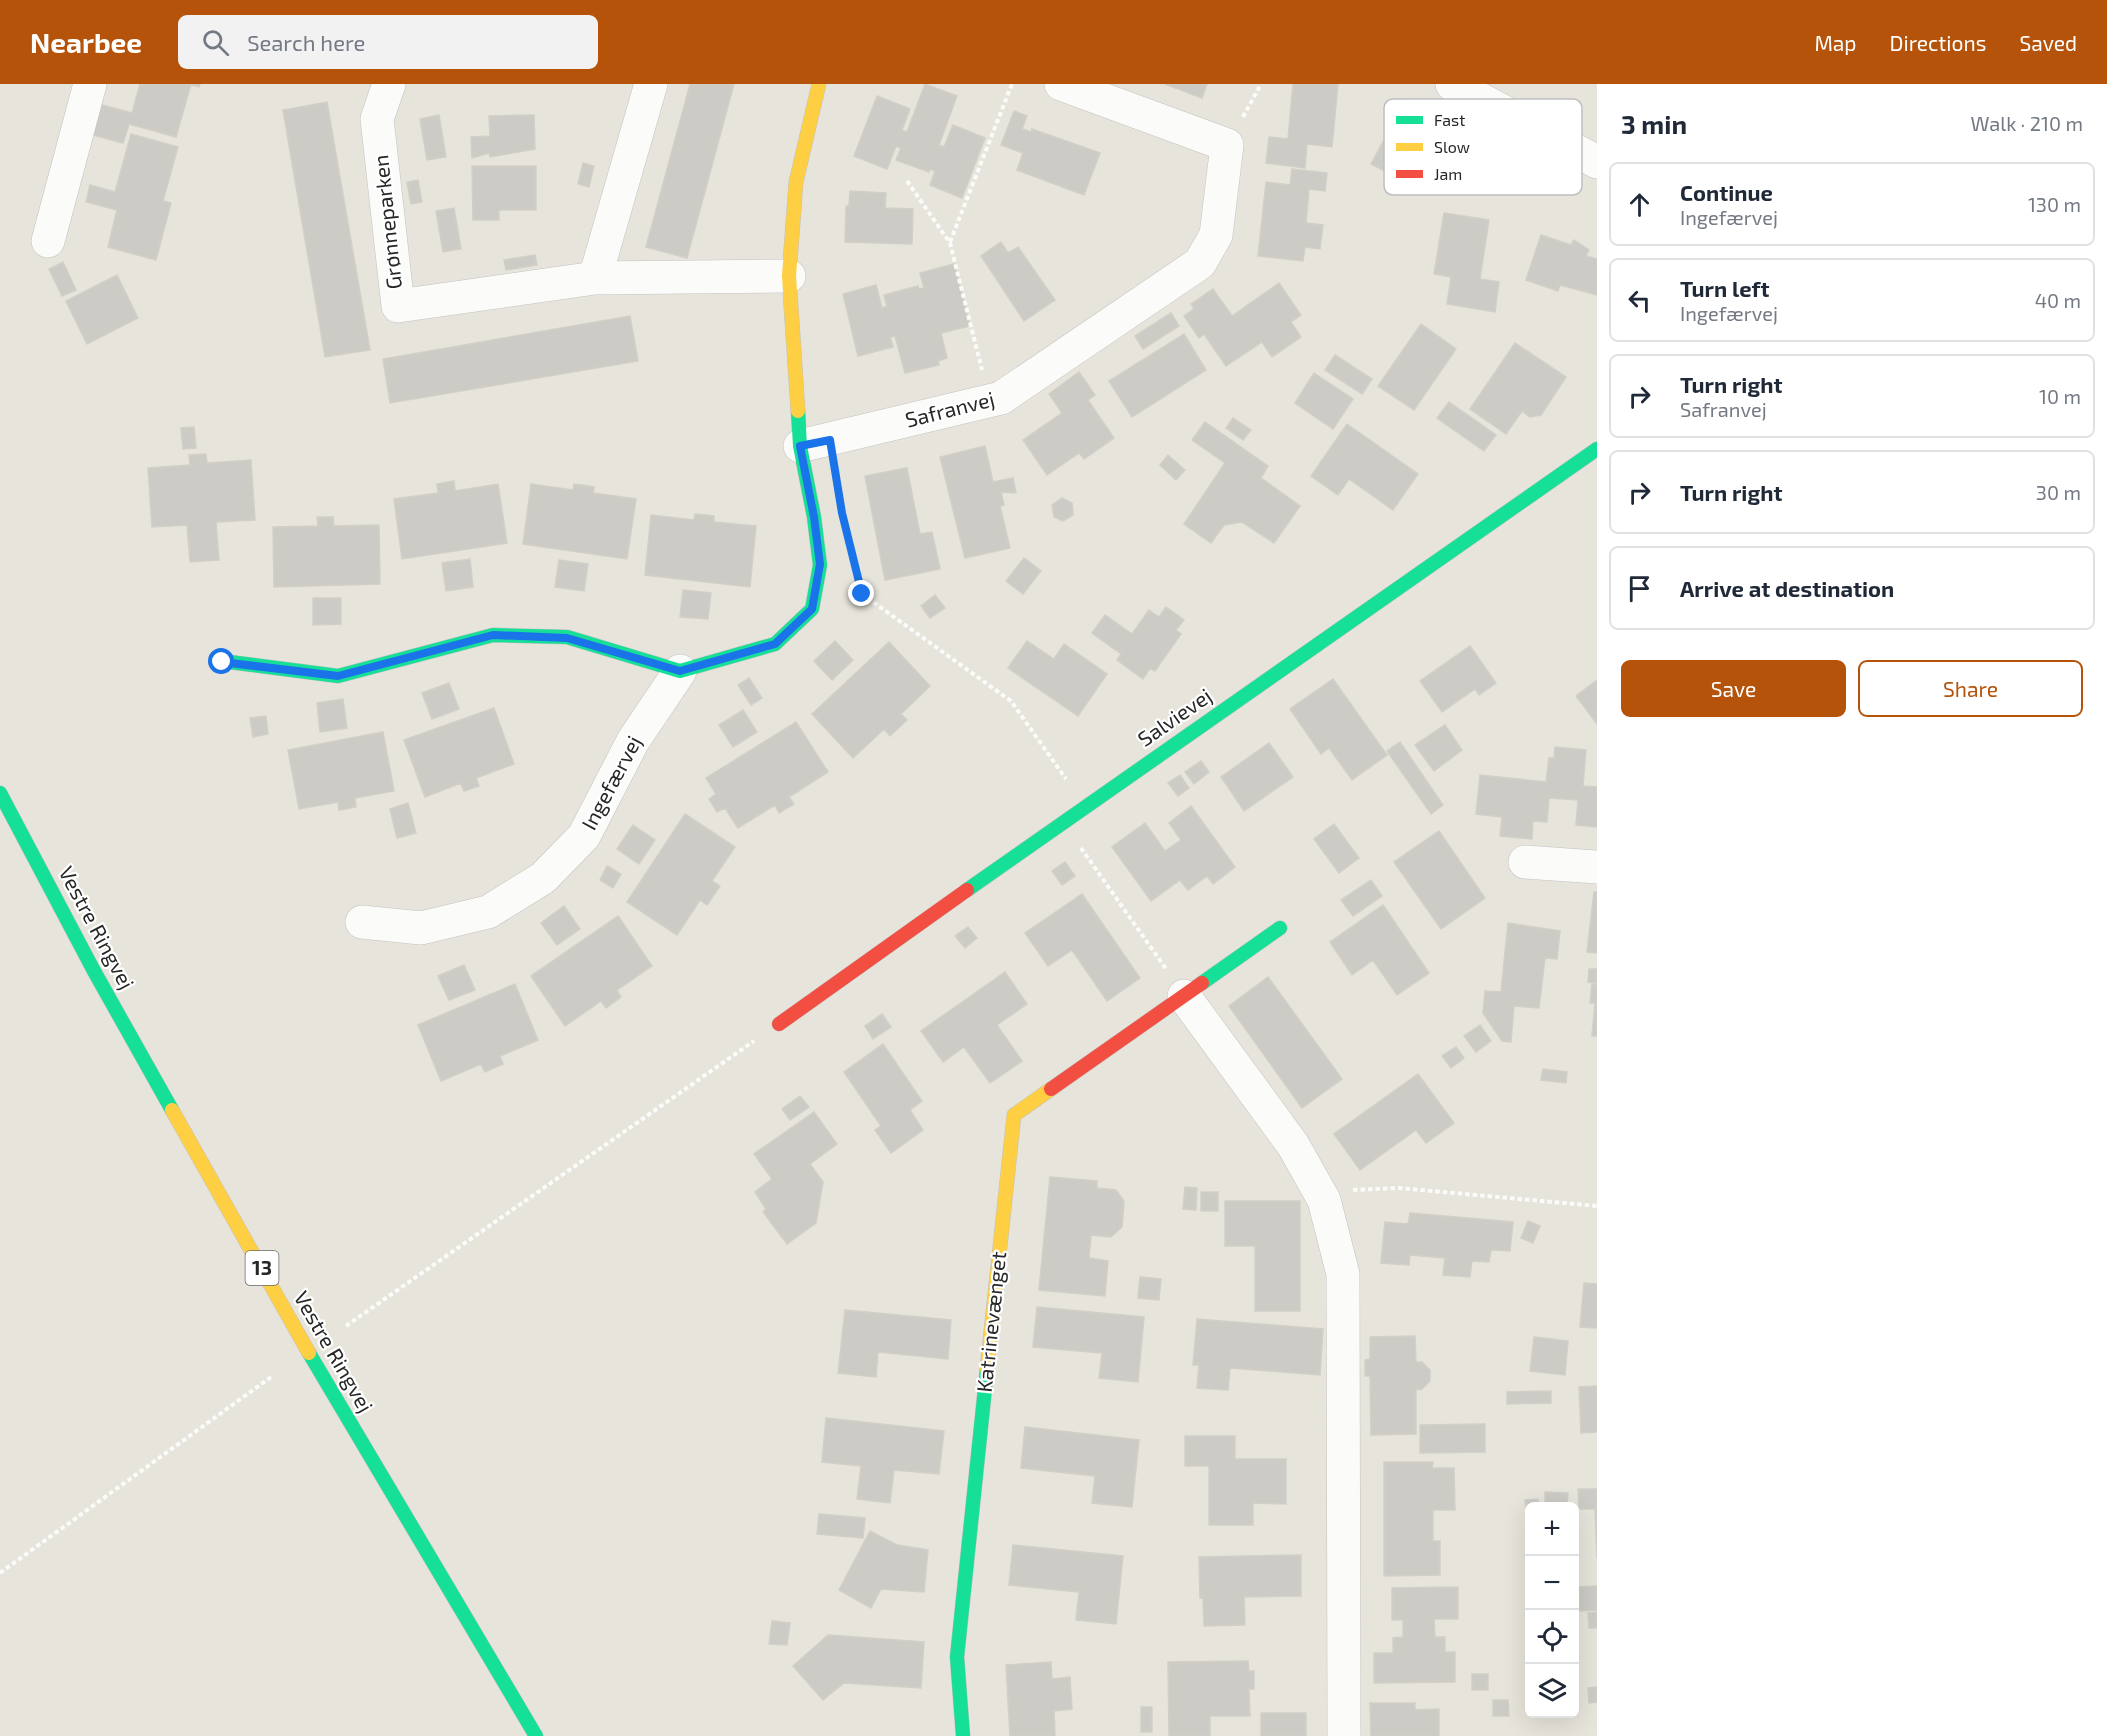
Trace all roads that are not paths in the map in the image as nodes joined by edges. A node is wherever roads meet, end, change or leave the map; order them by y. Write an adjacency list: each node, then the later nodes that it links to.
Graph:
1 (90, 84): 10 (street)
2 (389, 84): 12 (street, Grønneparken)
3 (651, 84): 12 (street)
4 (819, 84): 11 (street)
5 (1061, 84): 13 (street, Safranvej)
6 (1452, 84): 7 (street)
7 (1480, 99)
8 (1582, 154): 9 (street)
9 (1597, 162)
10 (48, 241)
11 (789, 276): 12 (street, Grønneparken); 13 (street)
12 (596, 278)
13 (800, 446): 16 (street)
14 (1597, 449): 23 (street, Salvievej)
15 (222, 662): 16 (street)
16 (680, 671): 20 (street, Ingefærvej)
17 (0, 793): 24 (street, Vestre Ringvej / 13)
18 (1526, 862): 19 (street)
19 (1597, 867)
20 (362, 922)
21 (1280, 928): 22 (street, Katrinevænget)
22 (1184, 996): 25 (street, Katrinevænget); 26 (street)
23 (779, 1024)
24 (536, 1736)
25 (963, 1736)
26 (1344, 1736)

